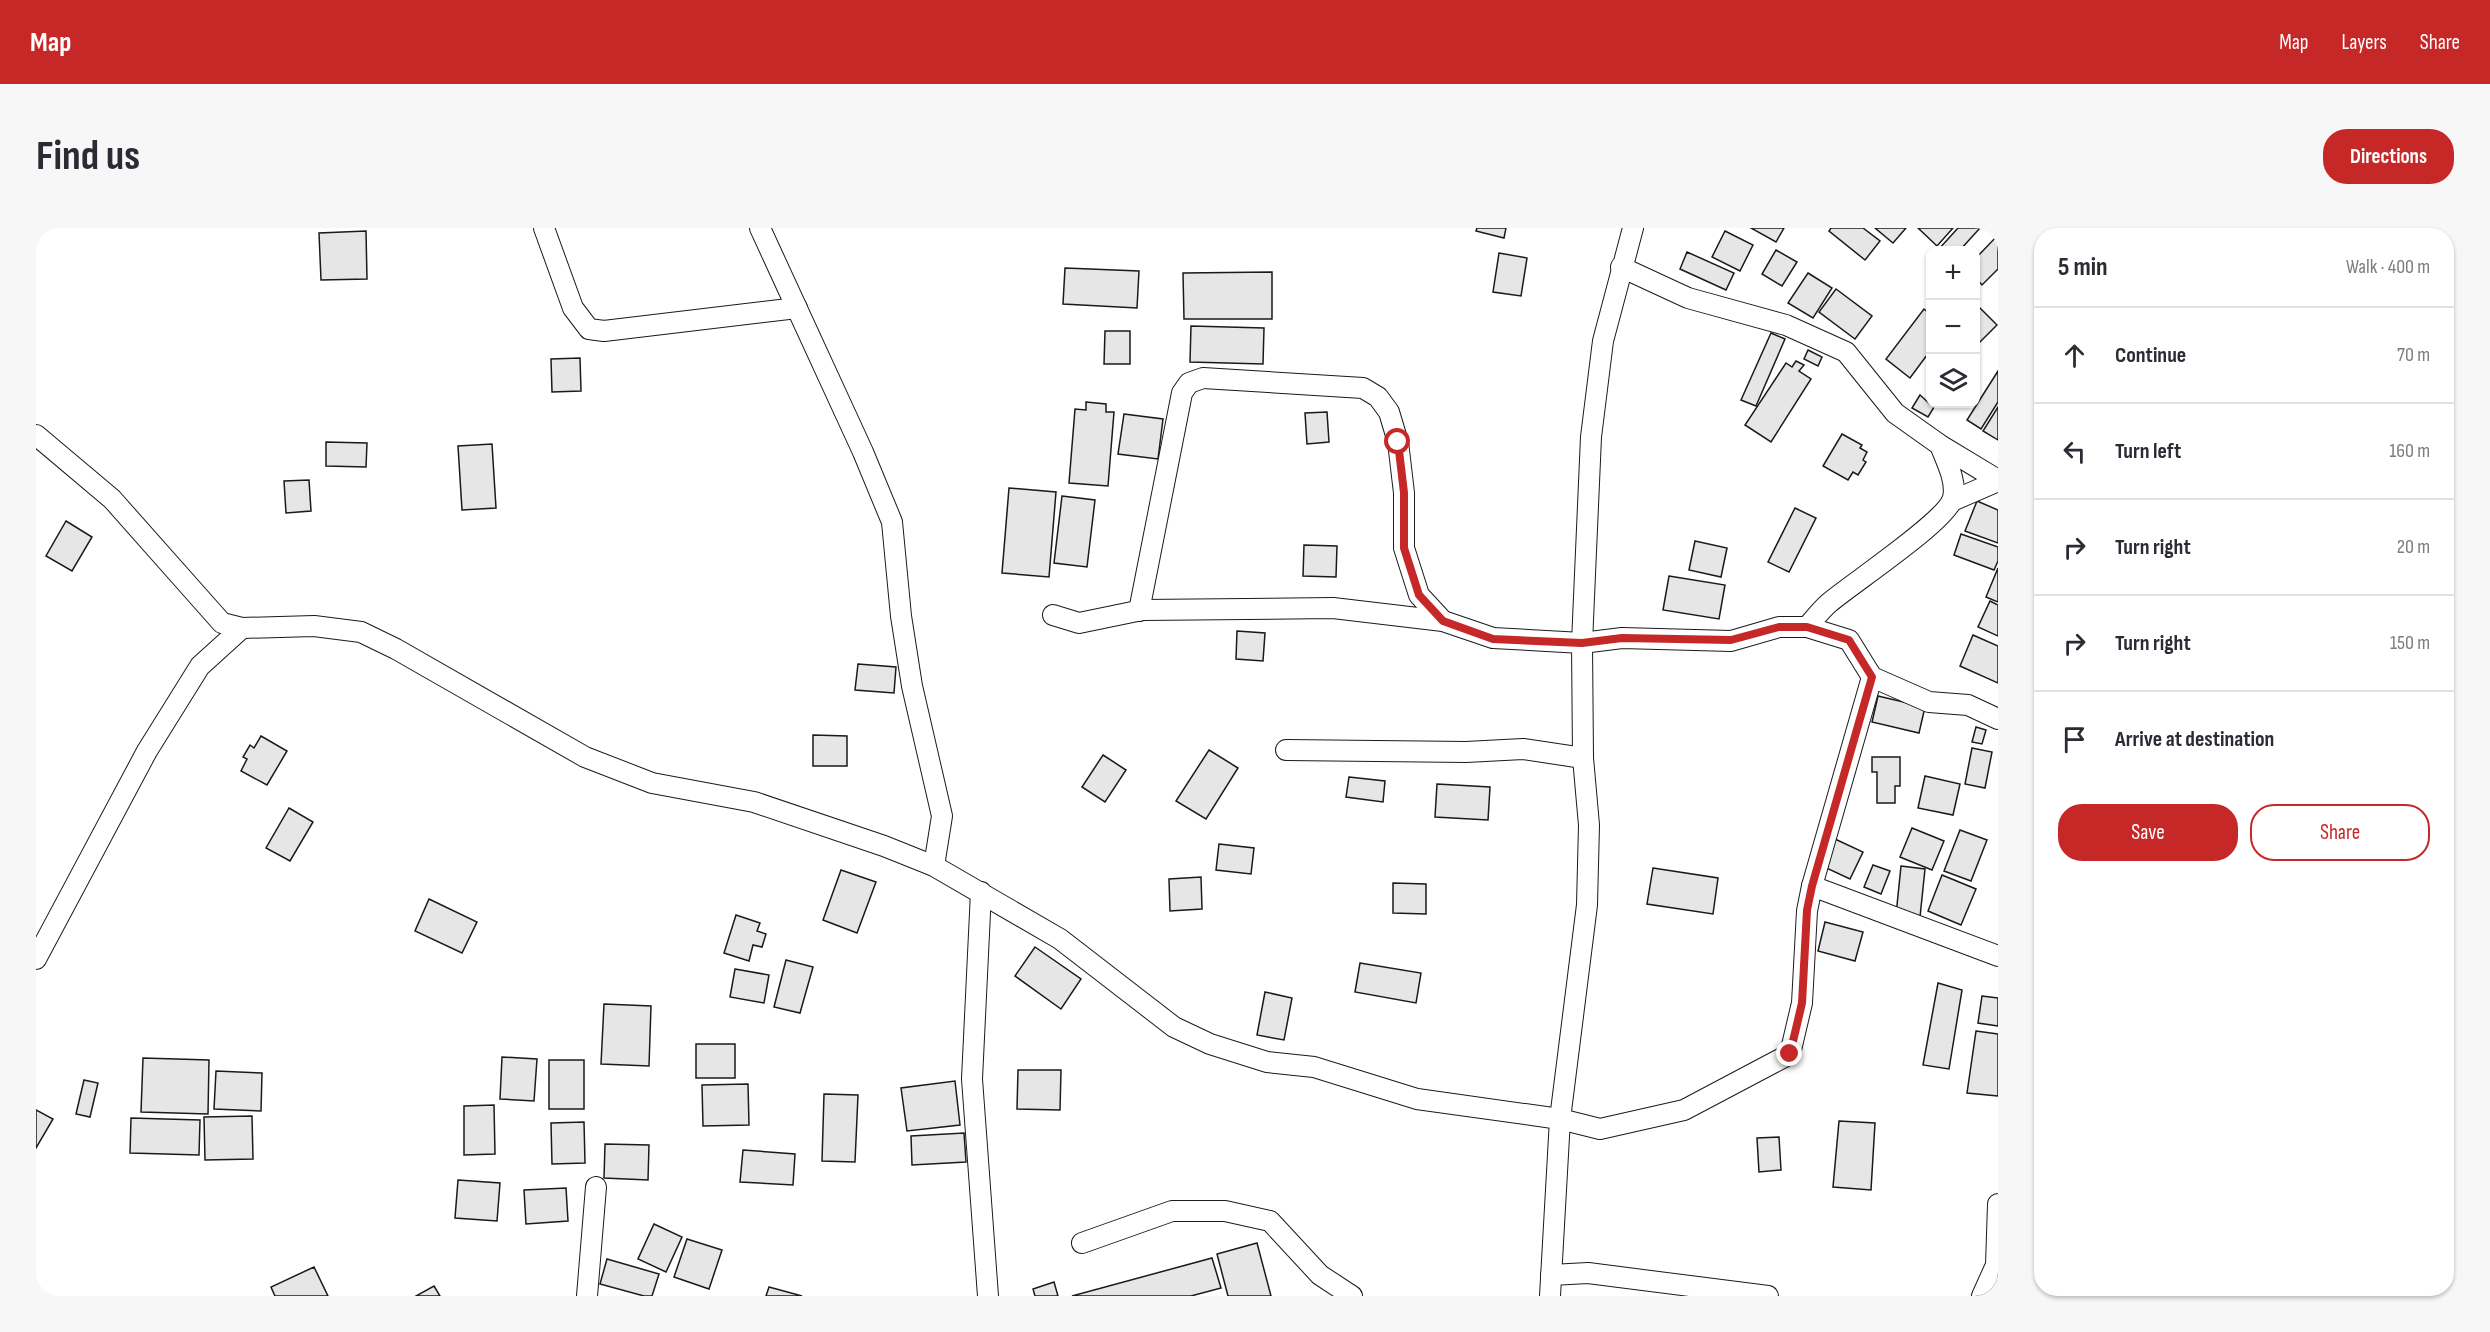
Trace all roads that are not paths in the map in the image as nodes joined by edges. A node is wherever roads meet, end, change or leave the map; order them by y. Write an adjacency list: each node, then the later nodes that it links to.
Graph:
1 (544, 228): 5 (street)
2 (760, 228): 5 (street)
3 (1633, 228): 4 (street)
4 (1622, 267): 7 (street); 15 (street)
5 (797, 308): 20 (street)
6 (36, 435): 14 (street)
7 (1940, 445): 8 (street); 9 (street)
8 (1998, 480): 9 (street)
9 (1952, 501): 13 (street)
10 (1139, 611): 11 (street); 12 (street); 12 (street)
11 (1053, 615)
12 (1443, 621): 15 (street)
13 (1807, 627): 15 (street); 16 (street)
14 (242, 628): 20 (street); 24 (street)
15 (1582, 643): 19 (street)
16 (1872, 677): 17 (street); 21 (street)
17 (1998, 719)
18 (1286, 750): 19 (street)
19 (1583, 758): 25 (street)
20 (934, 866): 22 (street)
21 (1812, 886): 23 (street); 25 (street)
22 (981, 892): 25 (street); 31 (street)
23 (1998, 956)
24 (36, 959)
25 (1560, 1119): 29 (street)
26 (596, 1187): 30 (street)
27 (1998, 1204): 35 (street)
28 (1082, 1243): 32 (street)
29 (1551, 1275): 33 (street); 34 (street)
30 (587, 1296)
31 (988, 1296)
32 (1352, 1296)
33 (1550, 1296)
34 (1768, 1296)
35 (1982, 1296)

